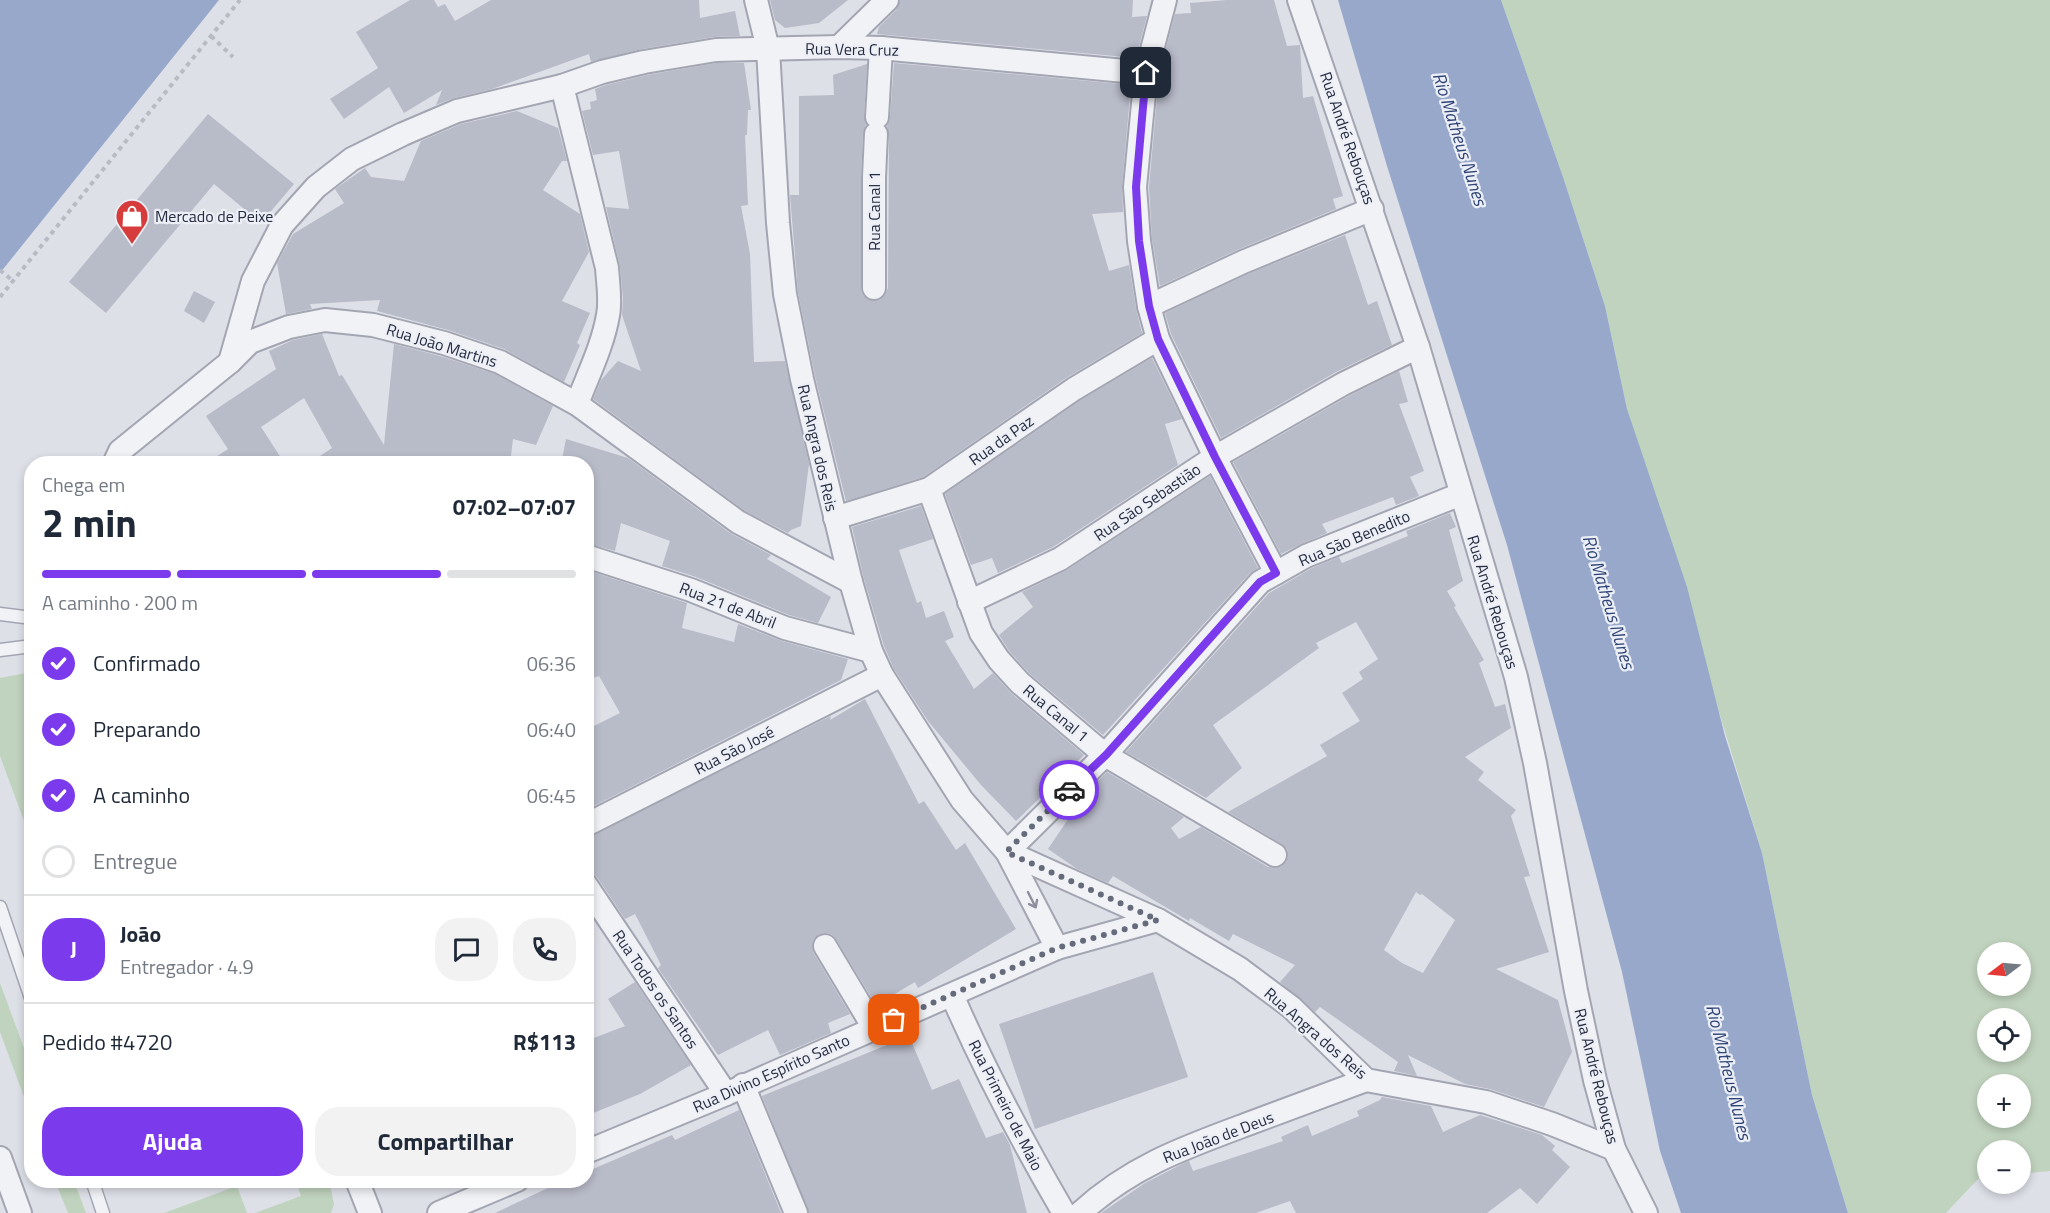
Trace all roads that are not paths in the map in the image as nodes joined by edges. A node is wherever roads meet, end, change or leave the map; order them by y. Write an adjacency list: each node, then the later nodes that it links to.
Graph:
1 (756, 0): 7 (street, Rua Angra dos Reis)
2 (887, 0): 5 (street)
3 (1165, 0): 8 (street)
4 (1299, 0): 10 (street, Rua André Rebouças)
5 (839, 47): 6 (street, Rua Vera Cruz); 7 (street, Rua Vera Cruz)
6 (880, 48): 8 (street, Rua Vera Cruz); 11 (street, Rua Canal 1)
7 (768, 49): 9 (street, Rua Vera Cruz); 21 (street, Rua Angra dos Reis)
8 (1146, 73): 12 (street)
9 (562, 86): 15 (street, Rua Vera Cruz); 16 (street)
10 (1372, 209): 12 (street); 14 (street, Rua André Rebouças)
11 (874, 288)
12 (1149, 306): 13 (street)
13 (1158, 339): 18 (street); 19 (street, Rua da Paz)
14 (1418, 347): 18 (street, Rua São Sebastião); 20 (street, Rua André Rebouças)
15 (230, 362): 16 (street, Rua João Martins); 17 (street, Rua João Martins)
16 (577, 404): 24 (street, Rua João Martins)
17 (118, 456)
18 (1215, 457): 23 (street); 25 (street, Rua São Sebastião)
19 (929, 489): 21 (street, Rua da Paz); 25 (street, Rua Canal 1)
20 (1461, 494): 23 (street, Rua São Benedito); 47 (street, Rua André Rebouças)
21 (835, 518): 24 (street, Rua Angra dos Reis)
22 (594, 559): 30 (street, Rua 21 de Abril)
23 (1276, 573): 32 (street, Rua São Benedito)
24 (851, 582): 30 (street, Rua Angra dos Reis)
25 (969, 602): 32 (street, Rua Canal 1)
26 (0, 614): 27 (lane)
27 (24, 617)
28 (24, 647): 29 (lane)
29 (0, 650)
30 (871, 651): 31 (street, Rua Angra dos Reis)
31 (882, 675): 33 (street, Rua São José); 34 (street, Rua Angra dos Reis)
32 (1106, 755): 34 (street, Rua São Benedito); 35 (street, Rua Canal 1)
33 (594, 821)
34 (1006, 852): 38 (street, Rua Angra dos Reis); 40 (street, Rua Angra dos Reis, one-way to 40)
35 (1275, 855)
36 (594, 896): 45 (street, Rua Todos os Santos)
37 (0, 907): 41 (lane)
38 (1158, 920): 40 (street, Rua Divino Espírito Santo); 44 (street, Rua Angra dos Reis)
39 (825, 946): 43 (street)
40 (1057, 948): 42 (street, Rua Divino Espírito Santo)
41 (24, 978)
42 (952, 995): 43 (street, Rua Divino Espírito Santo); 58 (street, Rua Primeiro de Maio)
43 (874, 1028): 45 (street, Rua Divino Espírito Santo)
44 (1366, 1080): 47 (street, Rua Angra dos Reis); 59 (street, Rua João de Deus)
45 (735, 1089): 46 (street, Rua Divino Espírito Santo); 57 (street, Rua Todos os Santos)
46 (594, 1149)
47 (1614, 1149): 52 (street, Rua André Rebouças)
48 (0, 1158): 53 (street)
49 (95, 1188): 54 (lane)
50 (360, 1188): 55 (street)
51 (498, 1188): 56 (street)
52 (1639, 1210)
53 (20, 1213)
54 (103, 1213)
55 (370, 1213)
56 (439, 1213)
57 (796, 1213)
58 (1064, 1213)
59 (1080, 1213)

